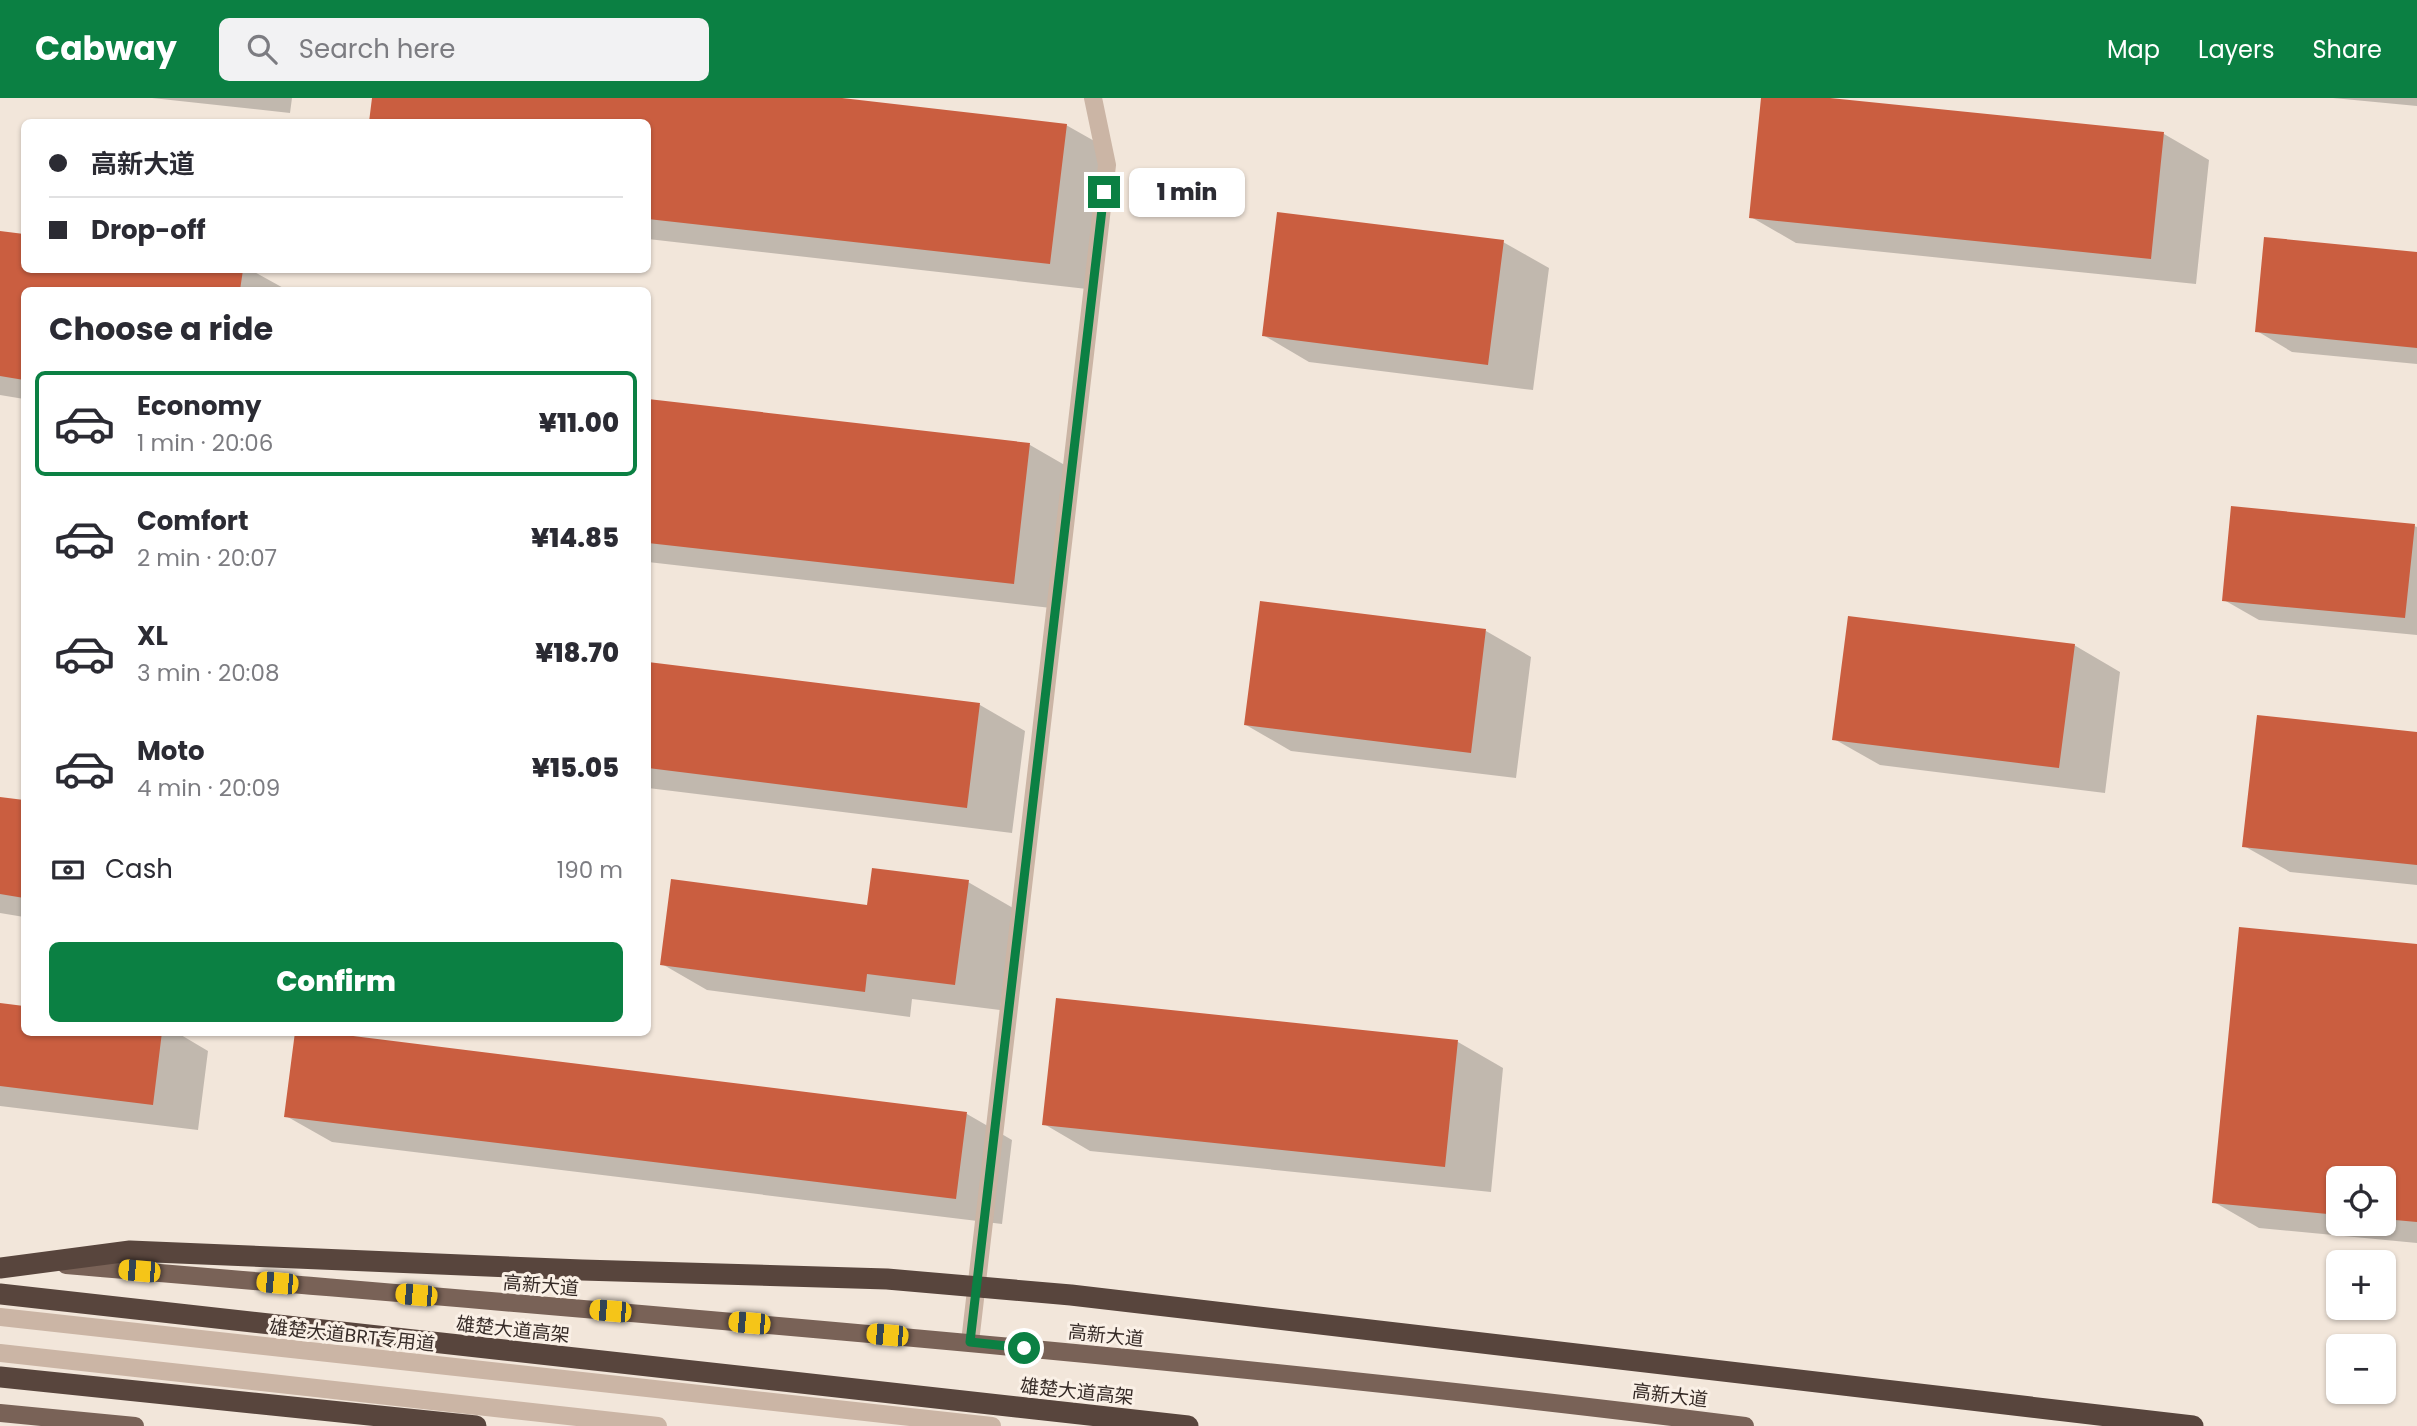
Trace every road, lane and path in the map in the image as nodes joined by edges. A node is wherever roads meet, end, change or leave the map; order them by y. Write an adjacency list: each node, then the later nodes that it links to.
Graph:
1 (1093, 98): 6 (street)
2 (0, 1259): 6 (main road, 高新大道)
3 (0, 1268): 16 (highway, bridge)
4 (0, 1294): 14 (highway, 雄楚大道高架)
5 (0, 1317): 13 (street, 雄楚大道BRT专用道)
6 (970, 1342): 15 (main road, 高新大道)
7 (0, 1353): 12 (street)
8 (0, 1377): 11 (highway, bridge)
9 (0, 1413): 10 (main road)
10 (135, 1426)
11 (476, 1426)
12 (658, 1426)
13 (992, 1426)
14 (1188, 1426)
15 (1745, 1426)
16 (2193, 1426)

